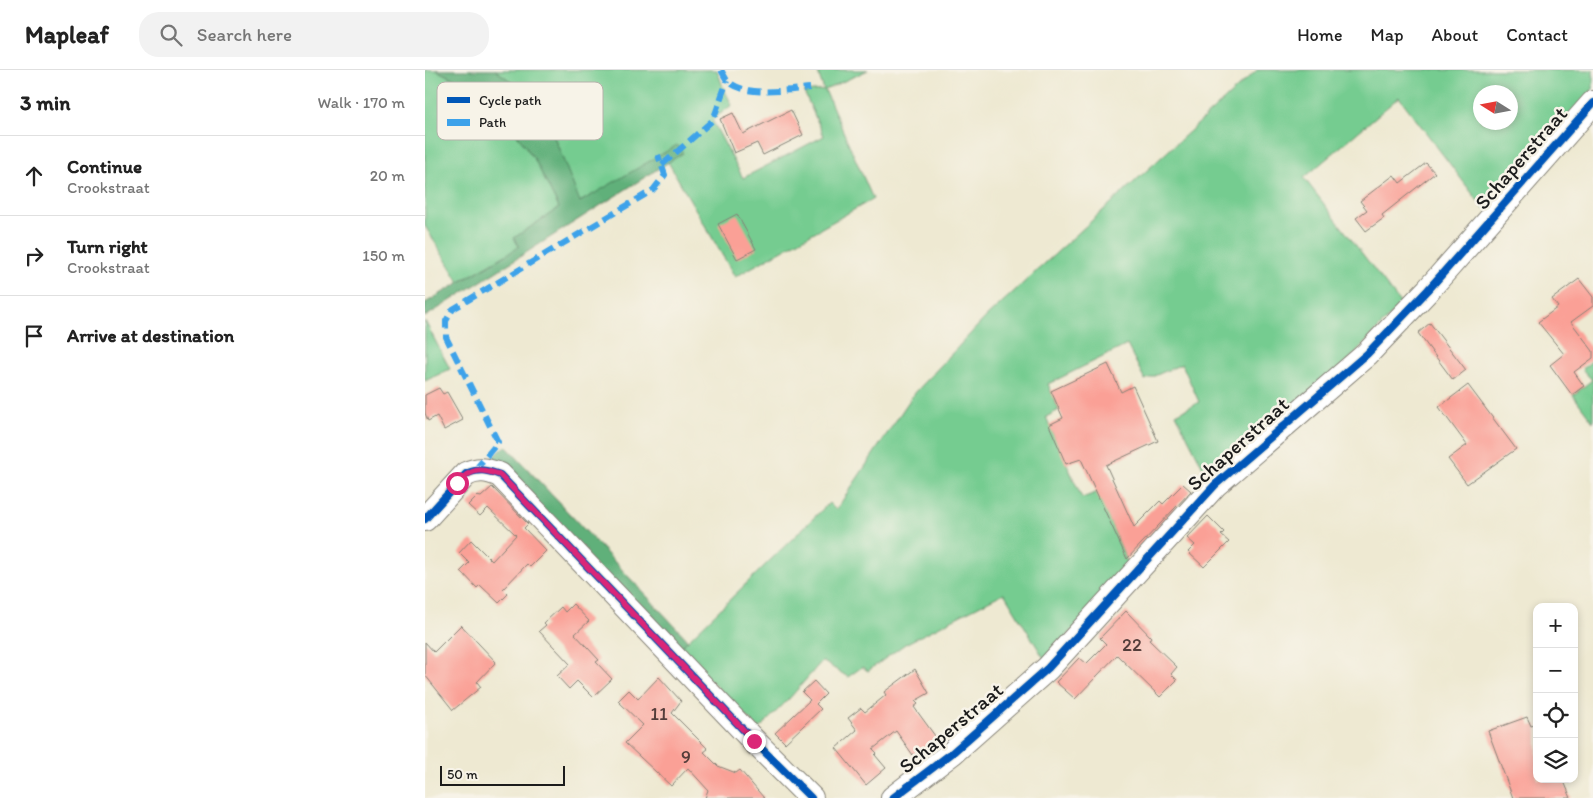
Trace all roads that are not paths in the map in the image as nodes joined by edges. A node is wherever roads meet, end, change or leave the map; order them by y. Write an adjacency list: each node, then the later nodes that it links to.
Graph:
1 (1593, 103): 4 (street, Schaperstraat)
2 (425, 519): 3 (street)
3 (811, 798)
4 (893, 798)

